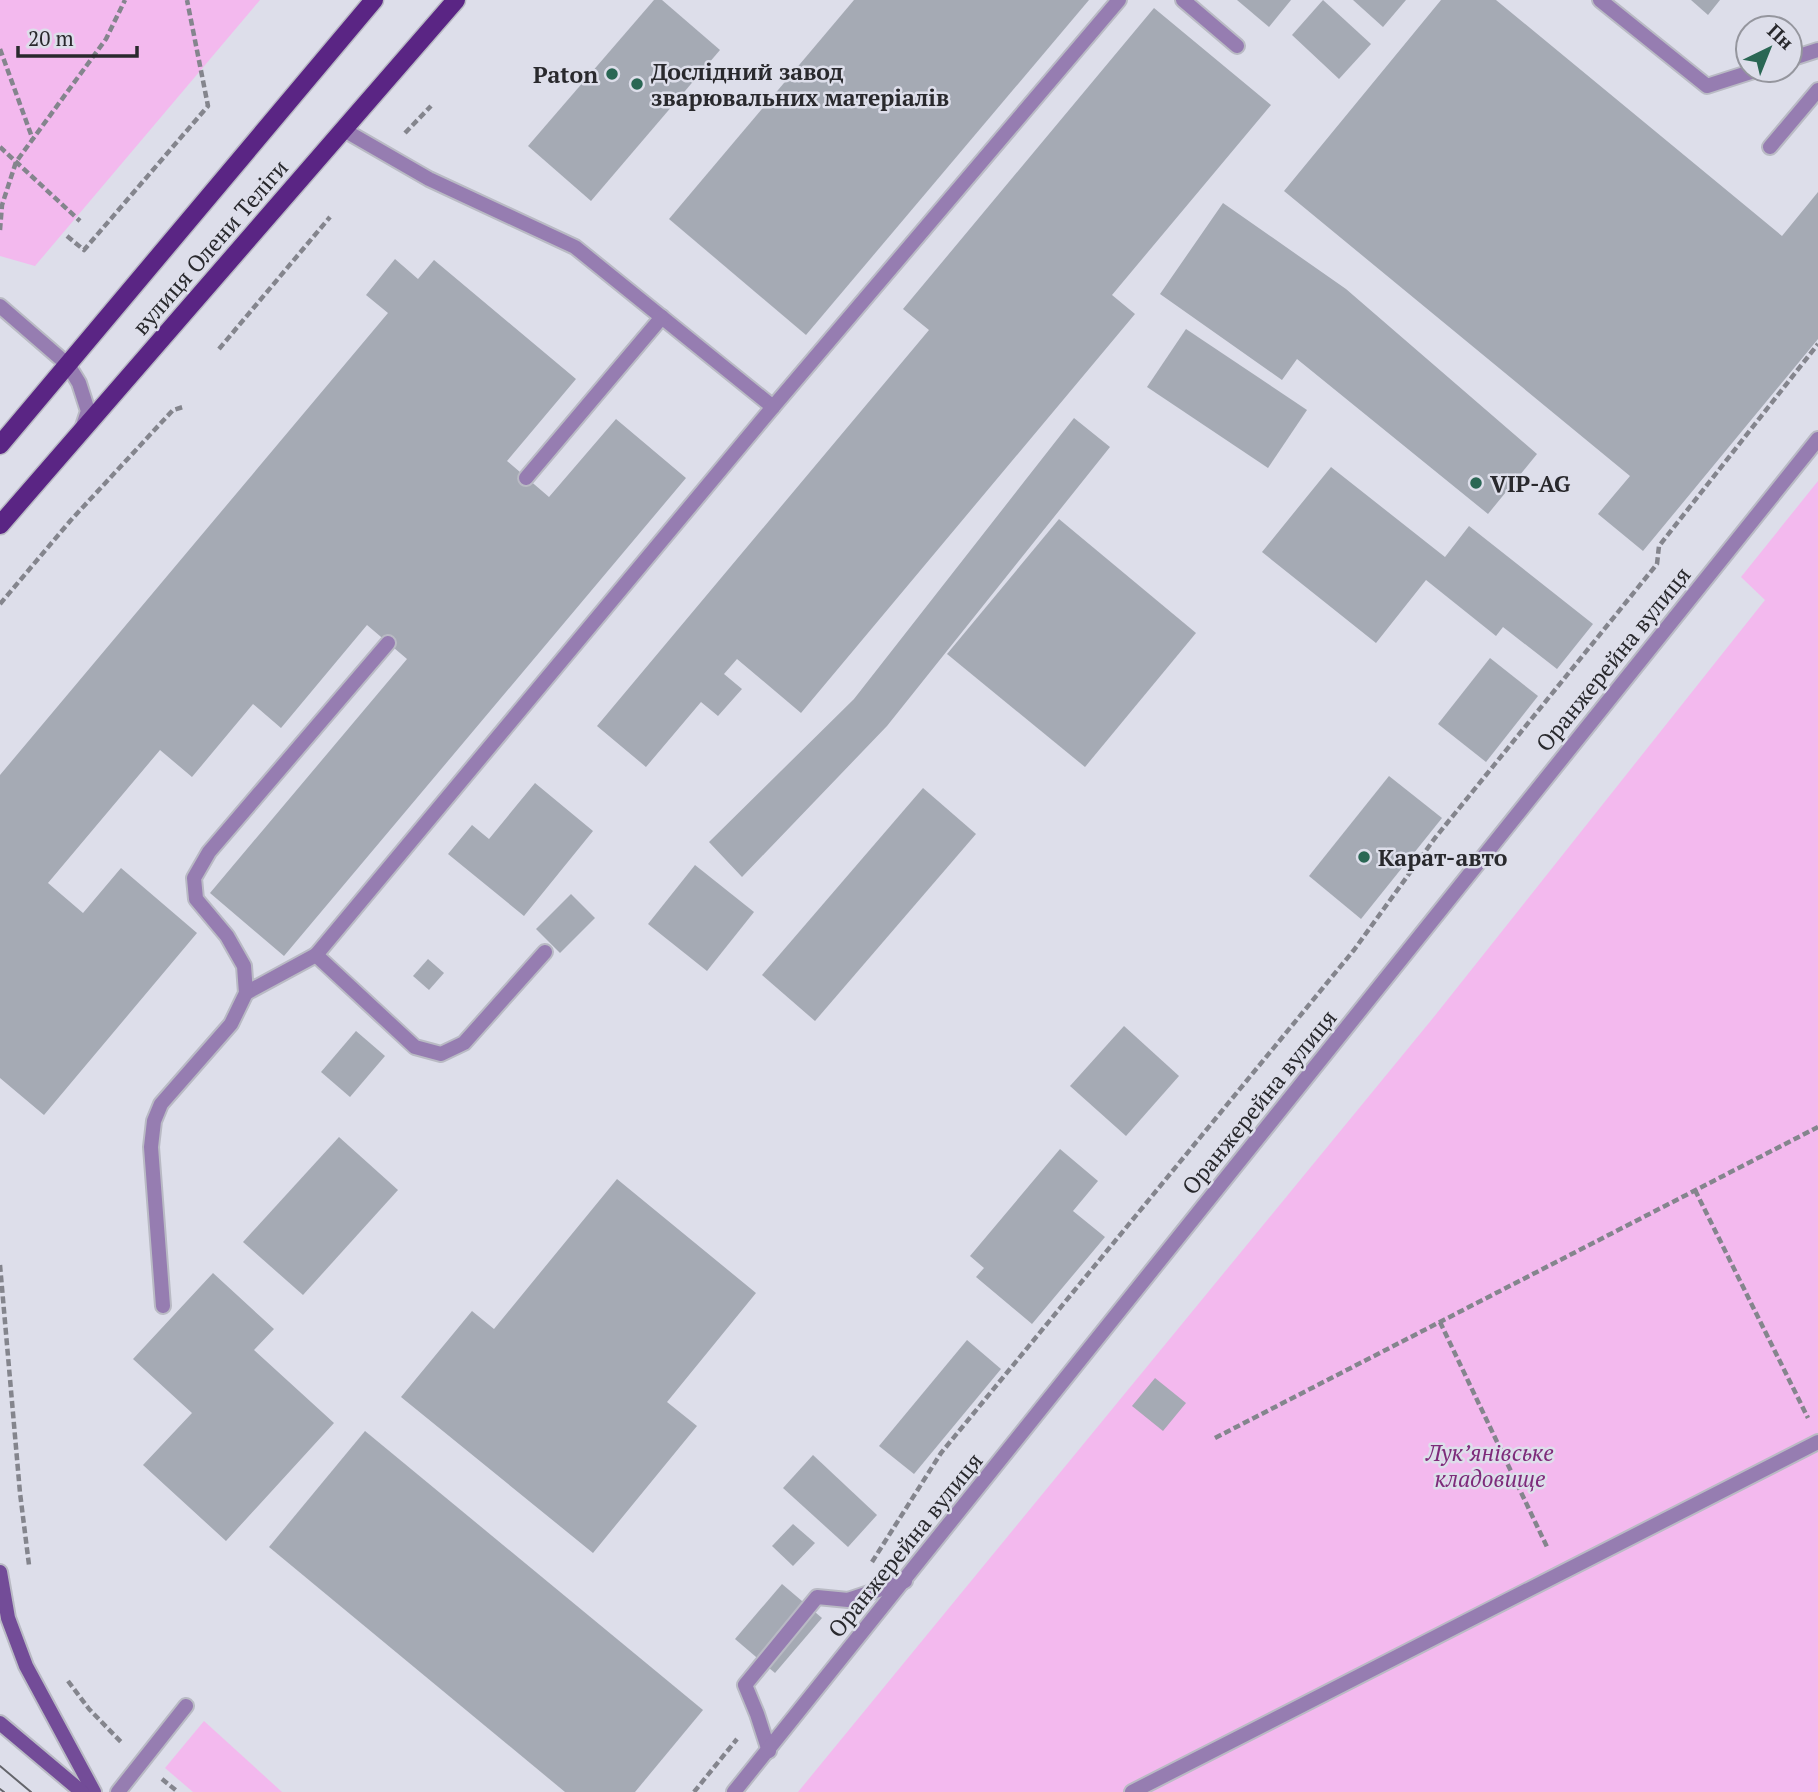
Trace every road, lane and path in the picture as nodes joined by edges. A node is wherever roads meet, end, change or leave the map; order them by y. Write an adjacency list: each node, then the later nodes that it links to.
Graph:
1 (125, 0): 14 (path)
2 (187, 0): 22 (path)
3 (374, 0): 27 (main road, вулиця Олени Теліги)
4 (456, 0): 13 (main road, вулиця Олени Теліги)
5 (1119, 0): 29 (street)
6 (1183, 0): 8 (street)
7 (1600, 0): 10 (street)
8 (1237, 46)
9 (0, 49): 14 (path)
10 (1734, 77)
11 (1818, 90): 16 (street)
12 (431, 106): 17 (path)
13 (344, 130): 17 (street); 30 (main road, вулиця Олени Теліги)
14 (33, 140): 18 (path)
15 (0, 147): 18 (path)
16 (1770, 147)
17 (386, 154): 24 (street)
18 (16, 162): 20 (path); 21 (path)
19 (330, 217): 26 (path)
20 (80, 221)
21 (0, 230)
22 (67, 236)
23 (0, 306): 27 (street)
24 (662, 317): 29 (street); 33 (street)
25 (1818, 344): 52 (path)
26 (219, 349)
27 (68, 365): 30 (street); 32 (main road, вулиця Олени Теліги)
28 (183, 407): 35 (path)
29 (773, 407): 38 (street)
30 (81, 434): 34 (main road, вулиця Олени Теліги)
31 (1818, 439): 51 (street, Оранжерейна вулиця)
32 (0, 446)
33 (526, 478)
34 (0, 525)
35 (0, 604)
36 (388, 643): 39 (street)
37 (545, 952): 38 (street)
38 (316, 955): 39 (street)
39 (246, 993): 43 (street)
40 (1818, 1127): 41 (path)
41 (1695, 1190): 44 (path); 45 (path)
42 (0, 1265): 49 (path)
43 (163, 1306)
44 (1440, 1322): 46 (path); 50 (path)
45 (1812, 1425)
46 (1215, 1438)
47 (1818, 1442): 50 (street)
48 (0, 1572): 60 (main road)
49 (30, 1572)
50 (1560, 1575): 64 (street)
51 (905, 1581): 52 (street); 57 (street, Оранжерейна вулиця)
52 (848, 1600): 55 (street)
53 (65, 1676): 58 (path)
54 (186, 1706): 58 (street)
55 (757, 1714): 57 (street); 62 (path)
56 (0, 1723): 59 (main road)
57 (769, 1751): 63 (street, Оранжерейна вулиця)
58 (141, 1762): 61 (street)
59 (82, 1792)
60 (94, 1792)
61 (118, 1792)
62 (694, 1792)
63 (734, 1792)
64 (1132, 1792)

